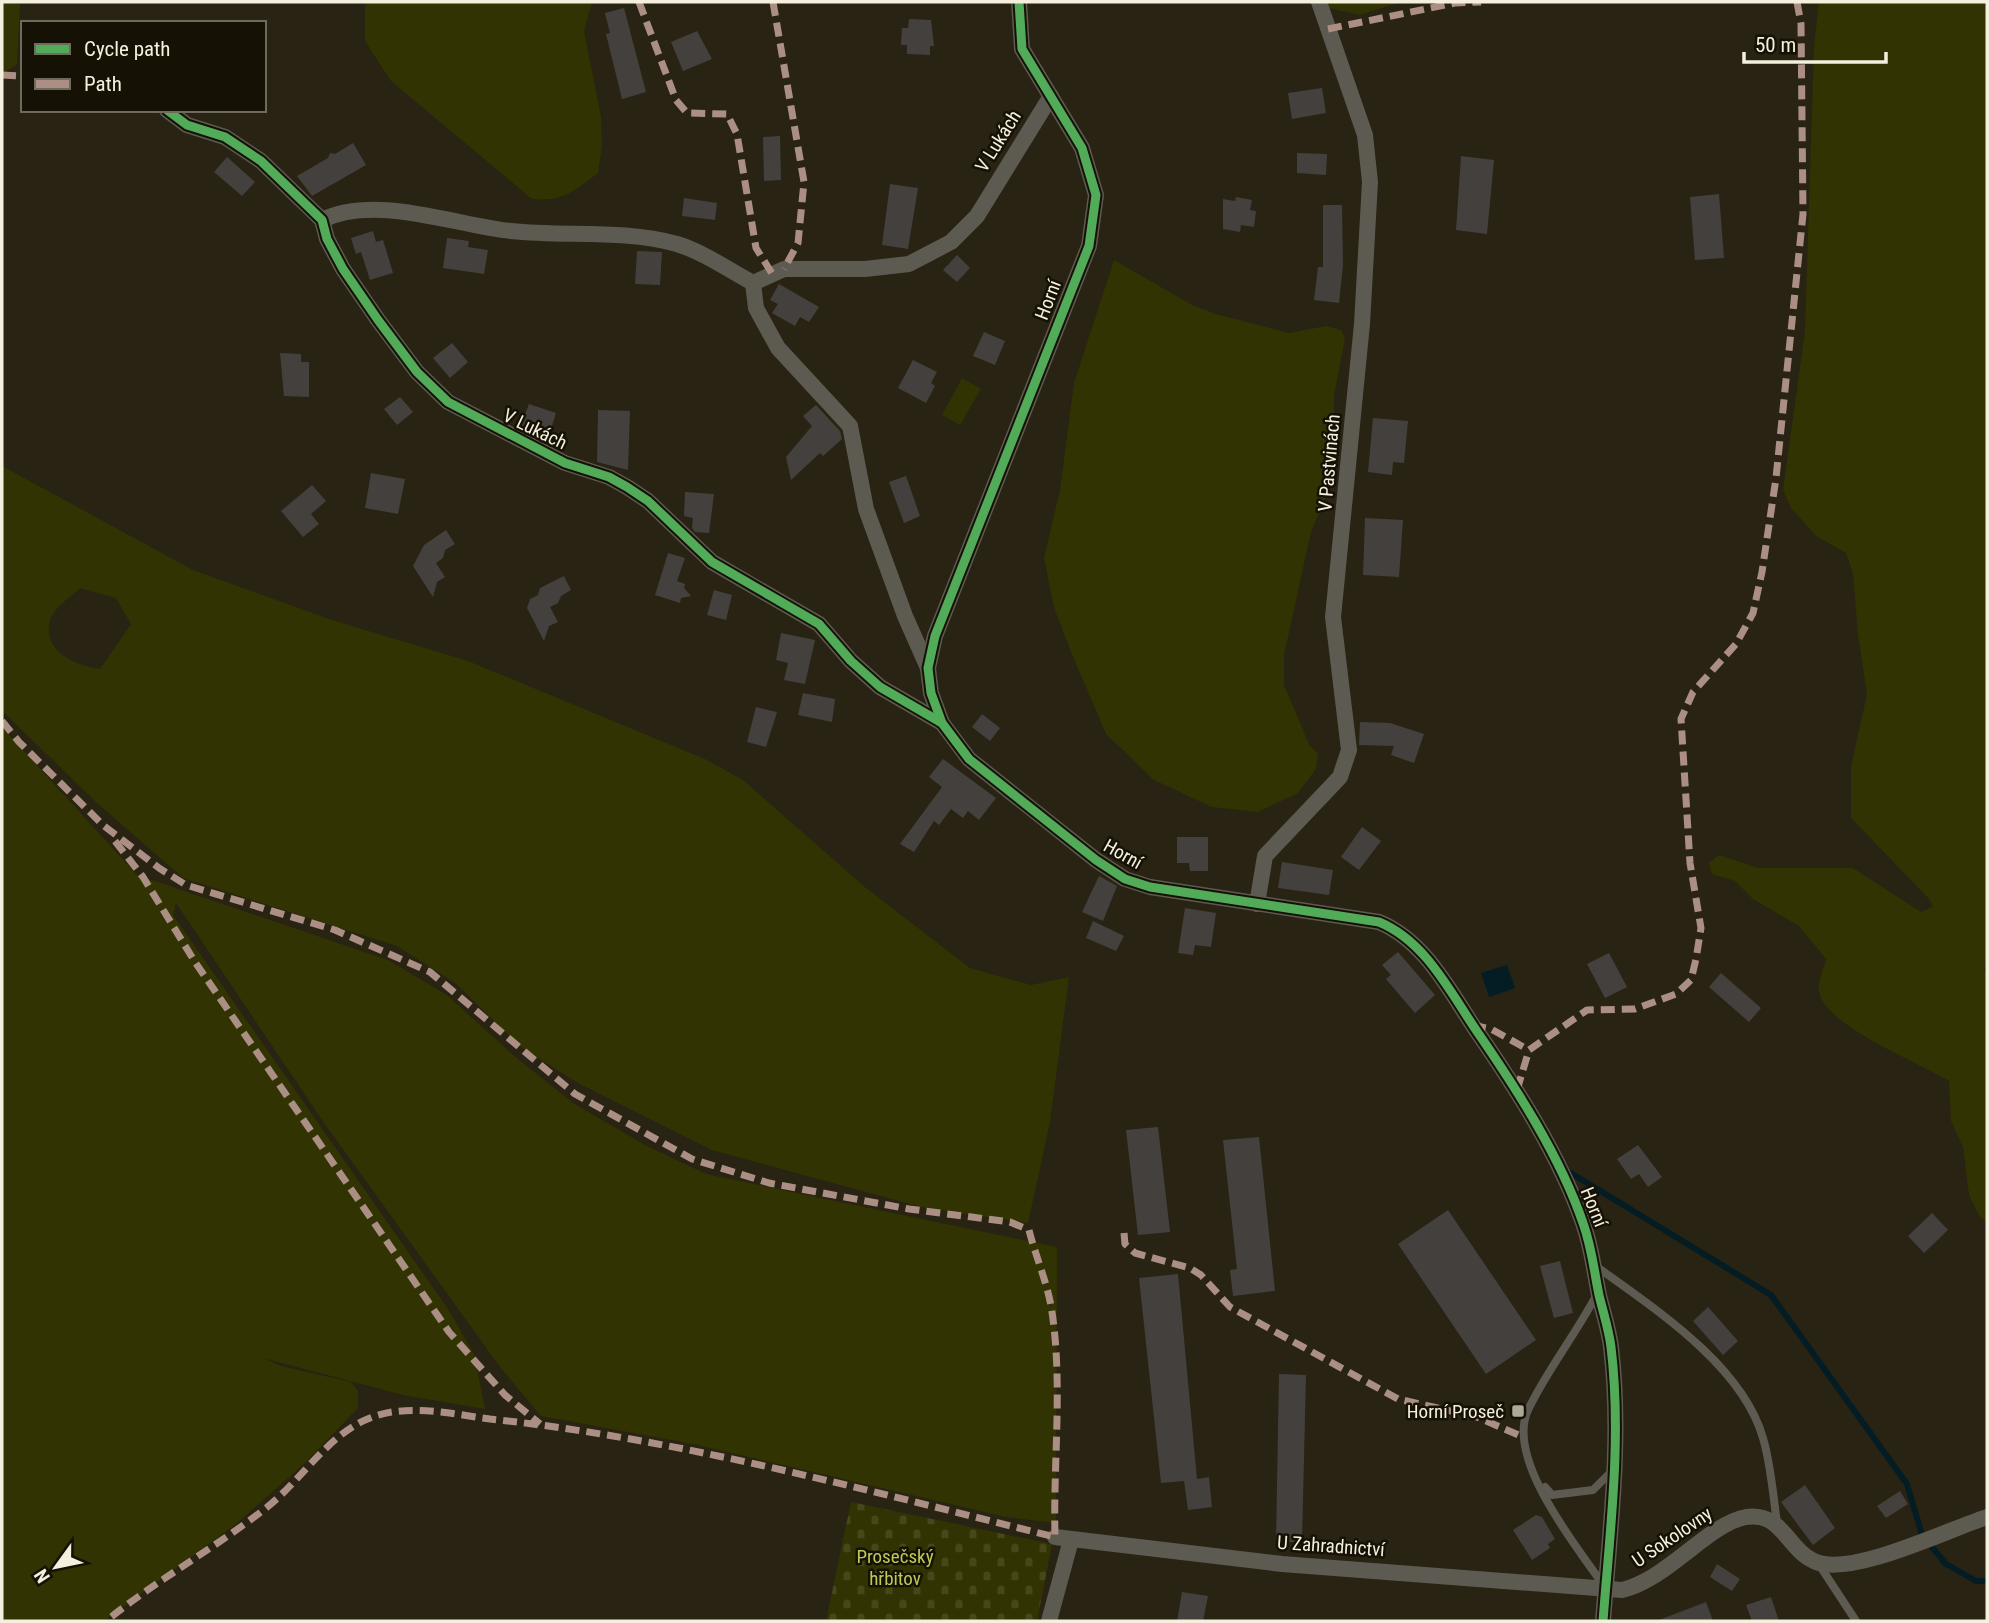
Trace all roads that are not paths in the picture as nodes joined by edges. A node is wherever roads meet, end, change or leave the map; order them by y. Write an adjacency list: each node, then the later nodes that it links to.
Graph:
1 (1019, 2): 3 (street, Horní)
2 (1318, 2): 9 (street, V Pastvinách)
3 (1051, 96): 6 (street, V Lukách); 7 (street, Horní)
4 (170, 112): 5 (street, V Lukách)
5 (322, 220): 6 (street); 8 (street, V Lukách)
6 (753, 283): 7 (street)
7 (928, 668): 8 (street, Horní)
8 (942, 723): 9 (street, Horní)
9 (1258, 904): 10 (street, Horní)
10 (1597, 1267): 11 (street, Horní); 16 (lane)
11 (1599, 1292): 12 (street, Horní); 13 (lane)
12 (1614, 1467): 13 (lane); 19 (street, Horní)
13 (1538, 1480): 19 (lane)
14 (1987, 1508): 17 (street)
15 (1987, 1517): 17 (street)
16 (1777, 1523): 18 (street); 19 (street, U Sokolovny)
17 (1970, 1523): 18 (street)
18 (1818, 1563): 22 (lane)
19 (1605, 1588): 20 (street, U Zahradnictví); 21 (street, Horní)
20 (1049, 1621)
21 (1603, 1621)
22 (1856, 1621)

